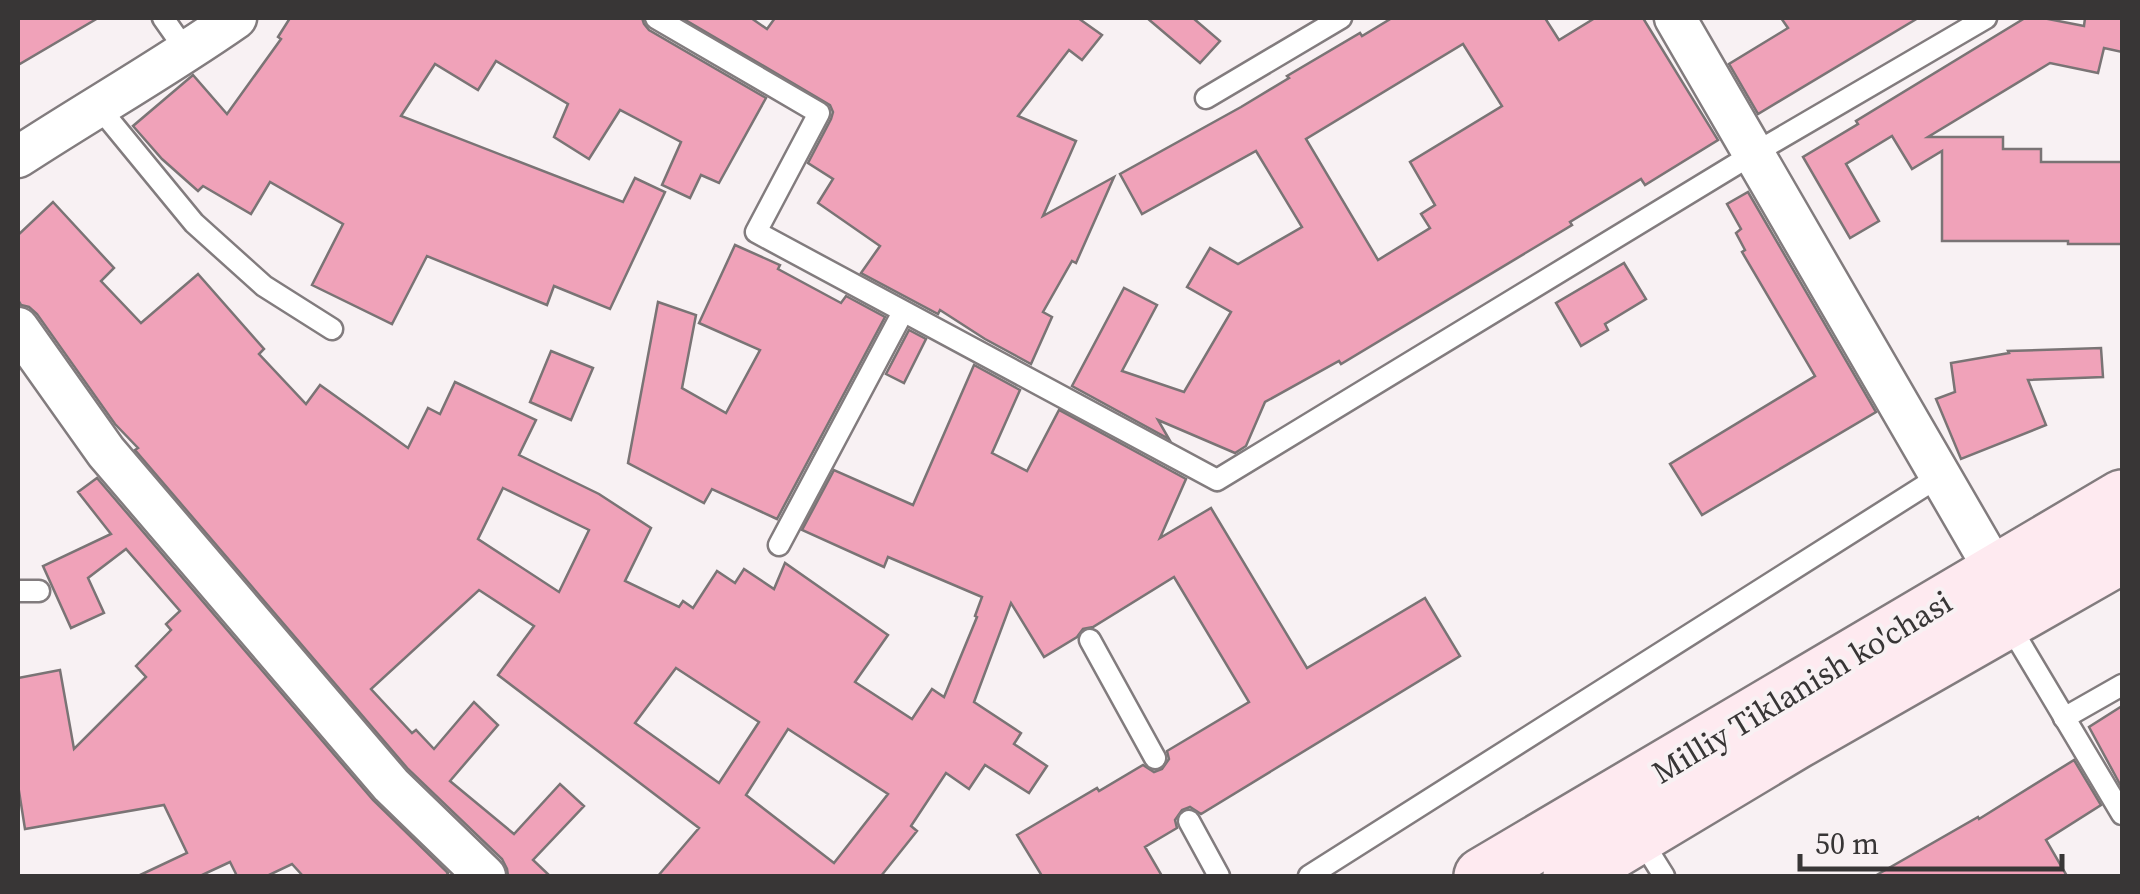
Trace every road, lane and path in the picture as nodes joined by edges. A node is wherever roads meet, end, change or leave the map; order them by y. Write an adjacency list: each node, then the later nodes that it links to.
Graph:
1 (163, 18): 7 (lane)
2 (236, 18): 7 (street)
3 (656, 18): 12 (lane)
4 (1341, 18): 8 (lane)
5 (1674, 18): 10 (street)
6 (1986, 18): 10 (lane)
7 (187, 52): 9 (street)
8 (1206, 98)
9 (97, 105): 11 (street); 14 (lane)
10 (1753, 154): 12 (lane); 15 (street)
11 (18, 157)
12 (904, 312): 17 (lane)
13 (18, 328): 27 (street)
14 (332, 329)
15 (1940, 476): 19 (street); 29 (lane)
16 (2122, 498): 19 (main road, Milliy Tiklanish ko'chasi)
17 (779, 545)
18 (2122, 555): 19 (main road, Milliy Tiklanish ko'chasi)
19 (2002, 597): 22 (lane); 26 (main road, Milliy Tiklanish ko'chasi)
20 (1090, 640): 23 (lane)
21 (2122, 685): 22 (lane)
22 (2064, 718): 24 (lane)
23 (1154, 758)
24 (2122, 814)
25 (1189, 821): 28 (lane)
26 (1639, 836): 30 (main road, Milliy Tiklanish ko'chasi); 31 (main road, Milliy Tiklanish ko'chasi)
27 (485, 876)
28 (1219, 876)
29 (1308, 876)
30 (1482, 876)
31 (1571, 876)

